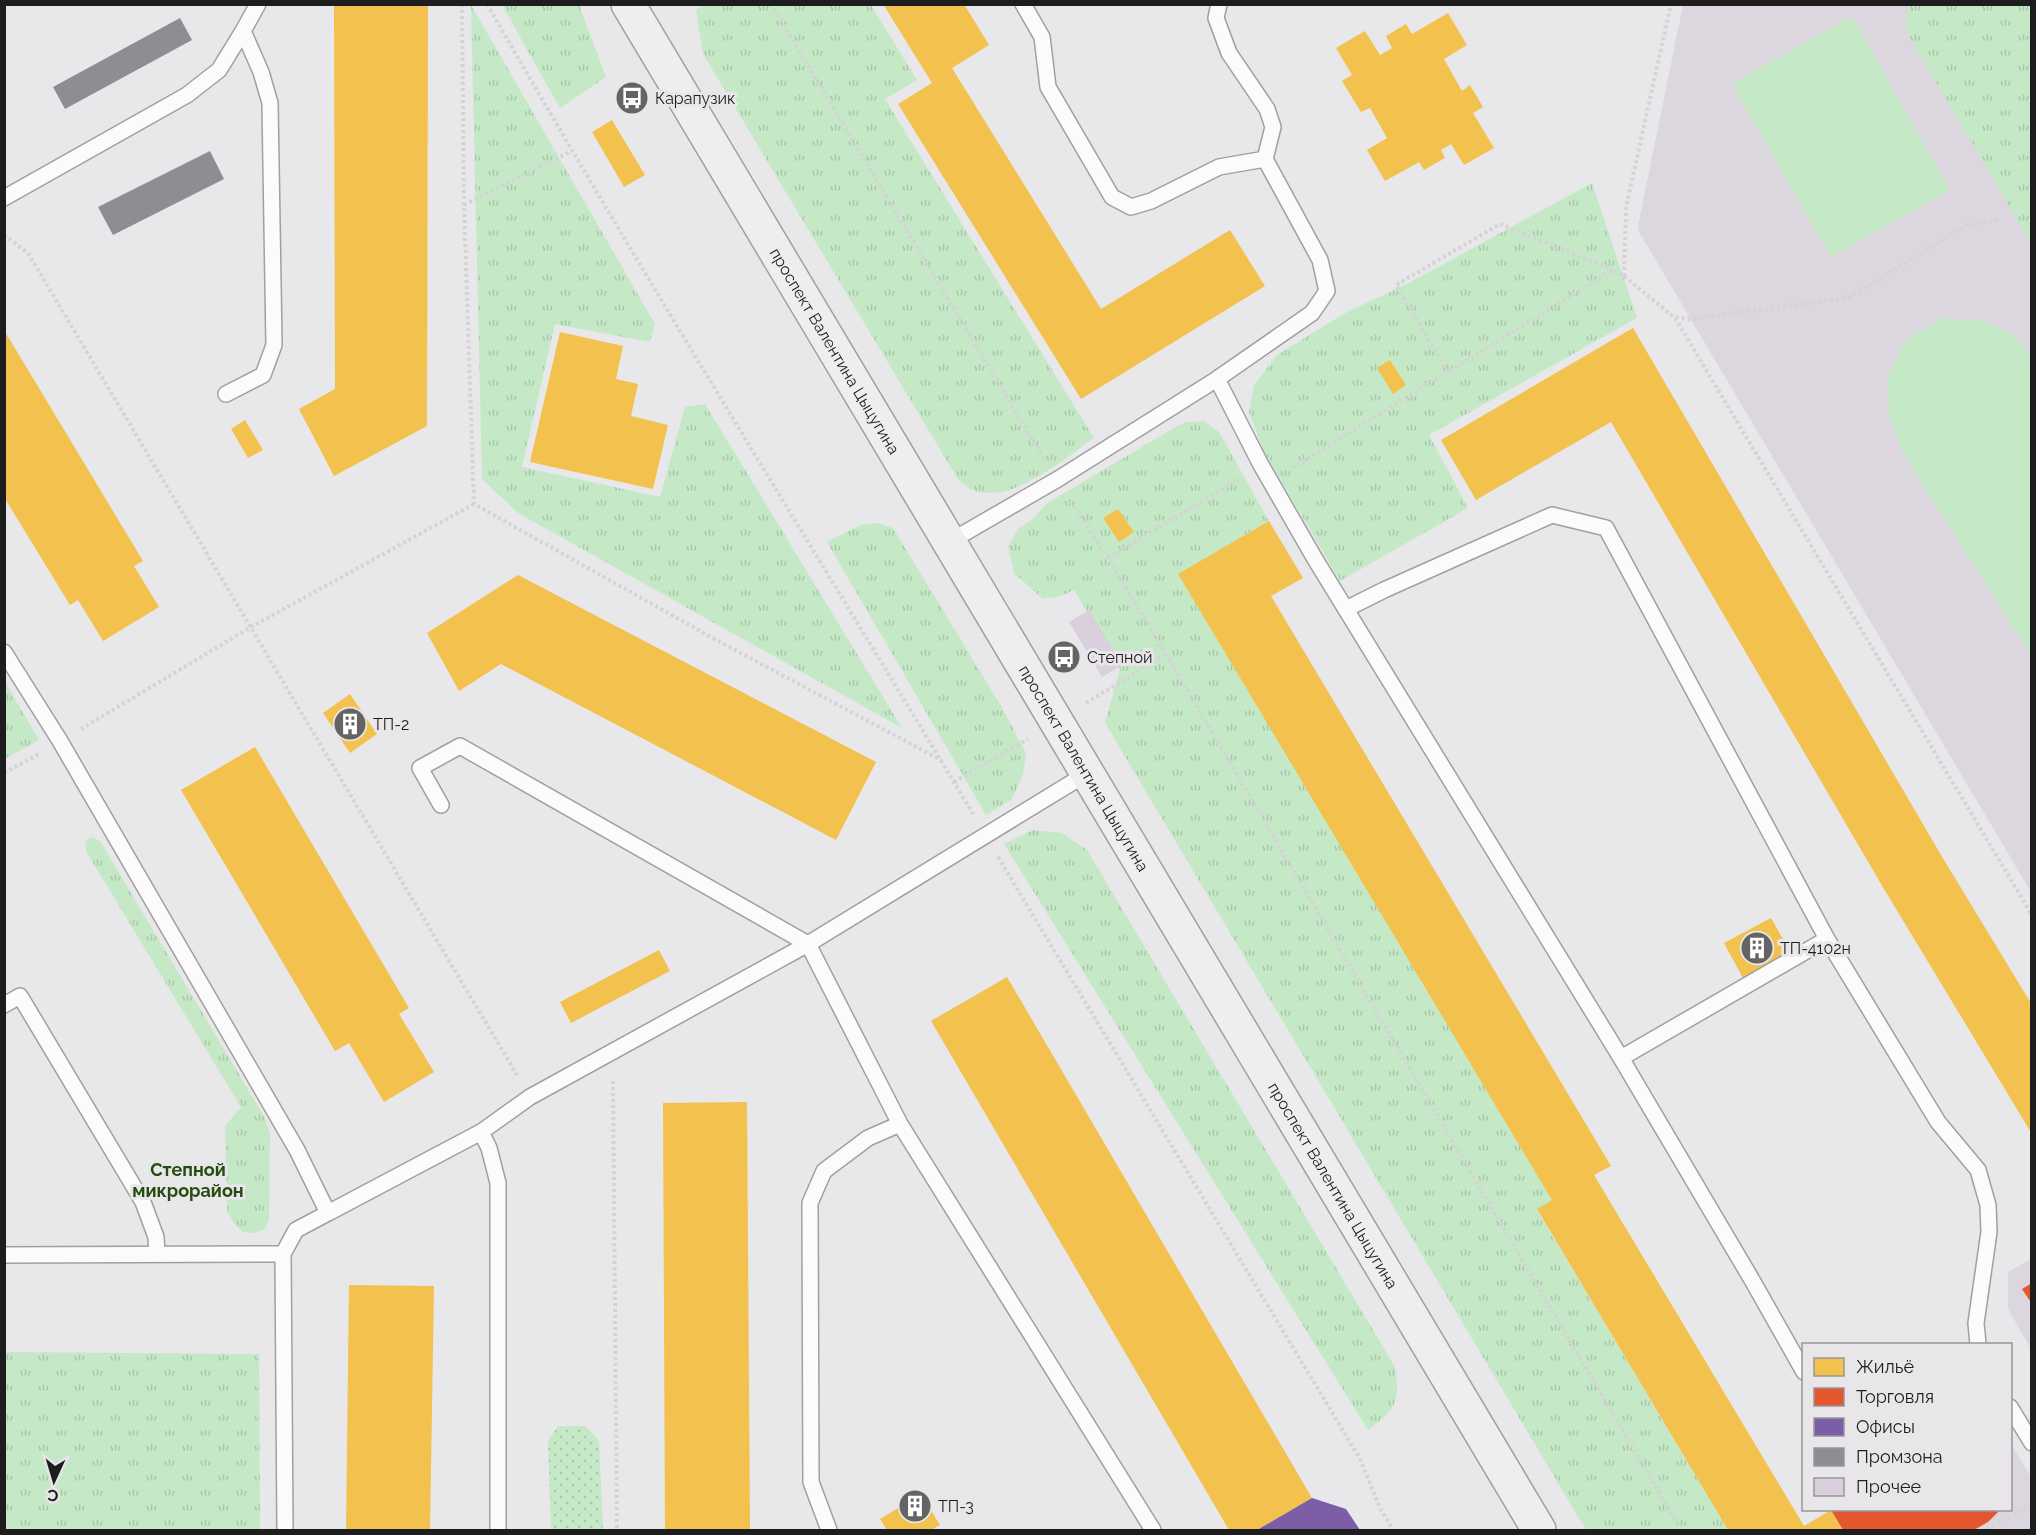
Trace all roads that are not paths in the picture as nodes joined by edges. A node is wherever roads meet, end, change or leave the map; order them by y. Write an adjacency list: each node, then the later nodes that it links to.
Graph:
1 (628, 4): 10 (main road, проспект Валентина Цыцугина)
2 (1023, 4): 6 (lane)
3 (1219, 4): 6 (lane)
4 (257, 5): 5 (lane)
5 (243, 31): 7 (lane); 9 (lane)
6 (1265, 159): 8 (lane)
7 (4, 198)
8 (1217, 379): 10 (lane); 11 (lane)
9 (226, 394)
10 (950, 542): 13 (main road, проспект Валентина Цыцугина)
11 (1346, 609): 15 (lane); 18 (lane)
12 (4, 652): 21 (lane)
13 (1086, 774): 16 (lane); 33 (main road, проспект Валентина Цыцугина)
14 (441, 805): 16 (lane)
15 (1827, 939): 18 (lane); 25 (lane)
16 (808, 944): 19 (lane); 20 (lane)
17 (4, 1005): 22 (lane)
18 (1621, 1058): 26 (lane)
19 (900, 1124): 31 (lane); 32 (lane)
20 (481, 1132): 21 (lane); 30 (lane)
21 (328, 1213): 23 (lane)
22 (157, 1254): 23 (lane); 24 (lane)
23 (283, 1254): 29 (lane)
24 (4, 1255)
25 (1978, 1343)
26 (1802, 1370)
27 (2012, 1410): 28 (lane)
28 (2031, 1443)
29 (285, 1530)
30 (498, 1530)
31 (829, 1530)
32 (1153, 1530)
33 (1539, 1530)

